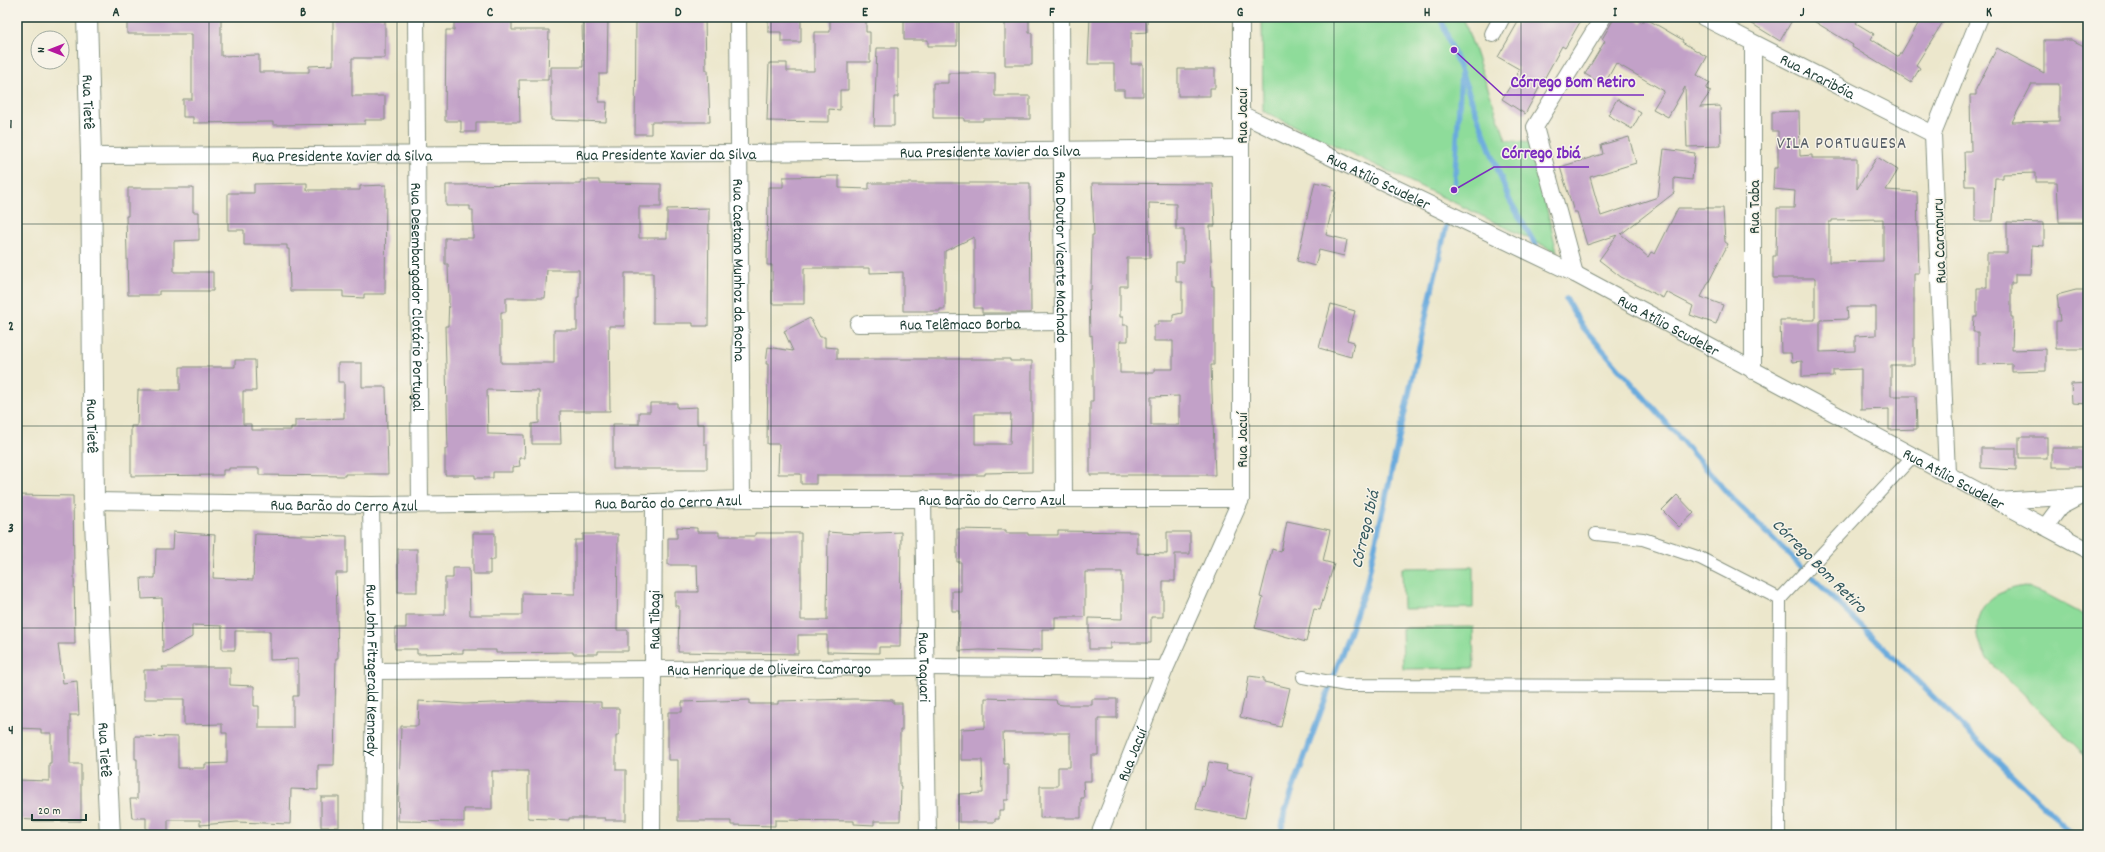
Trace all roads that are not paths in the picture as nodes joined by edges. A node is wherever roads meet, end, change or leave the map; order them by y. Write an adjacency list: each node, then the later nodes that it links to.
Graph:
1 (87, 17): 18 (street, Rua Tietê)
2 (416, 17): 17 (street, Rua Desembargador Clotário Portugal)
3 (738, 17): 16 (street, Rua Caetano Munhoz da Rocha)
4 (1061, 17): 15 (street, Rua Doutor Vicente Machado)
5 (1240, 17): 12 (street, Rua Jacuí)
6 (1502, 17): 10 (street)
7 (1603, 17): 19 (street)
8 (1703, 17): 11 (street, Rua Araribóia)
9 (1980, 17): 13 (street, Rua Caramuru)
10 (1493, 34)
11 (1753, 44): 13 (street, Rua Araribóia); 22 (street, Rua Taba)
12 (1241, 114): 14 (street, Rua Jacuí); 19 (street, Rua Atílio Scudeler)
13 (1933, 134): 24 (street, Rua Caramuru)
14 (1241, 148): 15 (street, Rua Presidente Xavier da Silva); 29 (street, Rua Jacuí)
15 (1062, 150): 16 (street, Rua Presidente Xavier da Silva); 20 (street, Rua Doutor Vicente Machado)
16 (740, 153): 17 (street, Rua Presidente Xavier da Silva); 28 (street, Rua Caetano Munhoz da Rocha)
17 (417, 154): 18 (street, Rua Presidente Xavier da Silva); 33 (street, Rua Desembargador Clotário Portugal)
18 (91, 156): 30 (street, Rua Tietê)
19 (1575, 274): 22 (street, Rua Atílio Scudeler)
20 (1062, 322): 21 (street, Rua Telêmaco Borba); 27 (street, Rua Doutor Vicente Machado)
21 (858, 324)
22 (1753, 371): 23 (street, Rua Atílio Scudeler)
23 (1913, 456): 24 (street, Rua Atílio Scudeler); 38 (street)
24 (1947, 474): 31 (street, Rua Atílio Scudeler)
25 (2085, 496): 31 (street); 35 (street)
26 (924, 498): 27 (street, Rua Barão do Cerro Azul); 28 (street, Rua Barão do Cerro Azul); 39 (street, Rua Taquari)
27 (1064, 498): 29 (street, Rua Barão do Cerro Azul)
28 (742, 499): 32 (street, Rua Barão do Cerro Azul)
29 (1241, 499): 40 (street, Rua Jacuí)
30 (94, 501): 34 (street, Rua Barão do Cerro Azul); 45 (street, Rua Tietê)
31 (1998, 501): 35 (street, Rua Atílio Scudeler)
32 (654, 502): 33 (street, Rua Barão do Cerro Azul); 41 (street, Rua Tibagi)
33 (420, 504): 34 (street, Rua Barão do Cerro Azul)
34 (371, 505): 42 (street, Rua John Fitzgerald Kennedy)
35 (2045, 527): 37 (street, Rua Atílio Scudeler)
36 (1596, 534): 38 (street)
37 (2088, 550)
38 (1780, 599): 44 (street)
39 (925, 667): 40 (street, Rua Henrique de Oliveira Camargo); 41 (street, Rua Henrique de Oliveira Camargo); 48 (street, Rua Taquari)
40 (1165, 669): 49 (street, Rua Jacuí)
41 (653, 670): 42 (street, Rua Henrique de Oliveira Camargo); 47 (street, Rua Tibagi)
42 (374, 672): 46 (street, Rua John Fitzgerald Kennedy)
43 (1303, 677): 44 (street)
44 (1779, 686): 50 (street)
45 (110, 835)
46 (372, 835)
47 (652, 835)
48 (928, 835)
49 (1099, 835)
50 (1778, 835)

